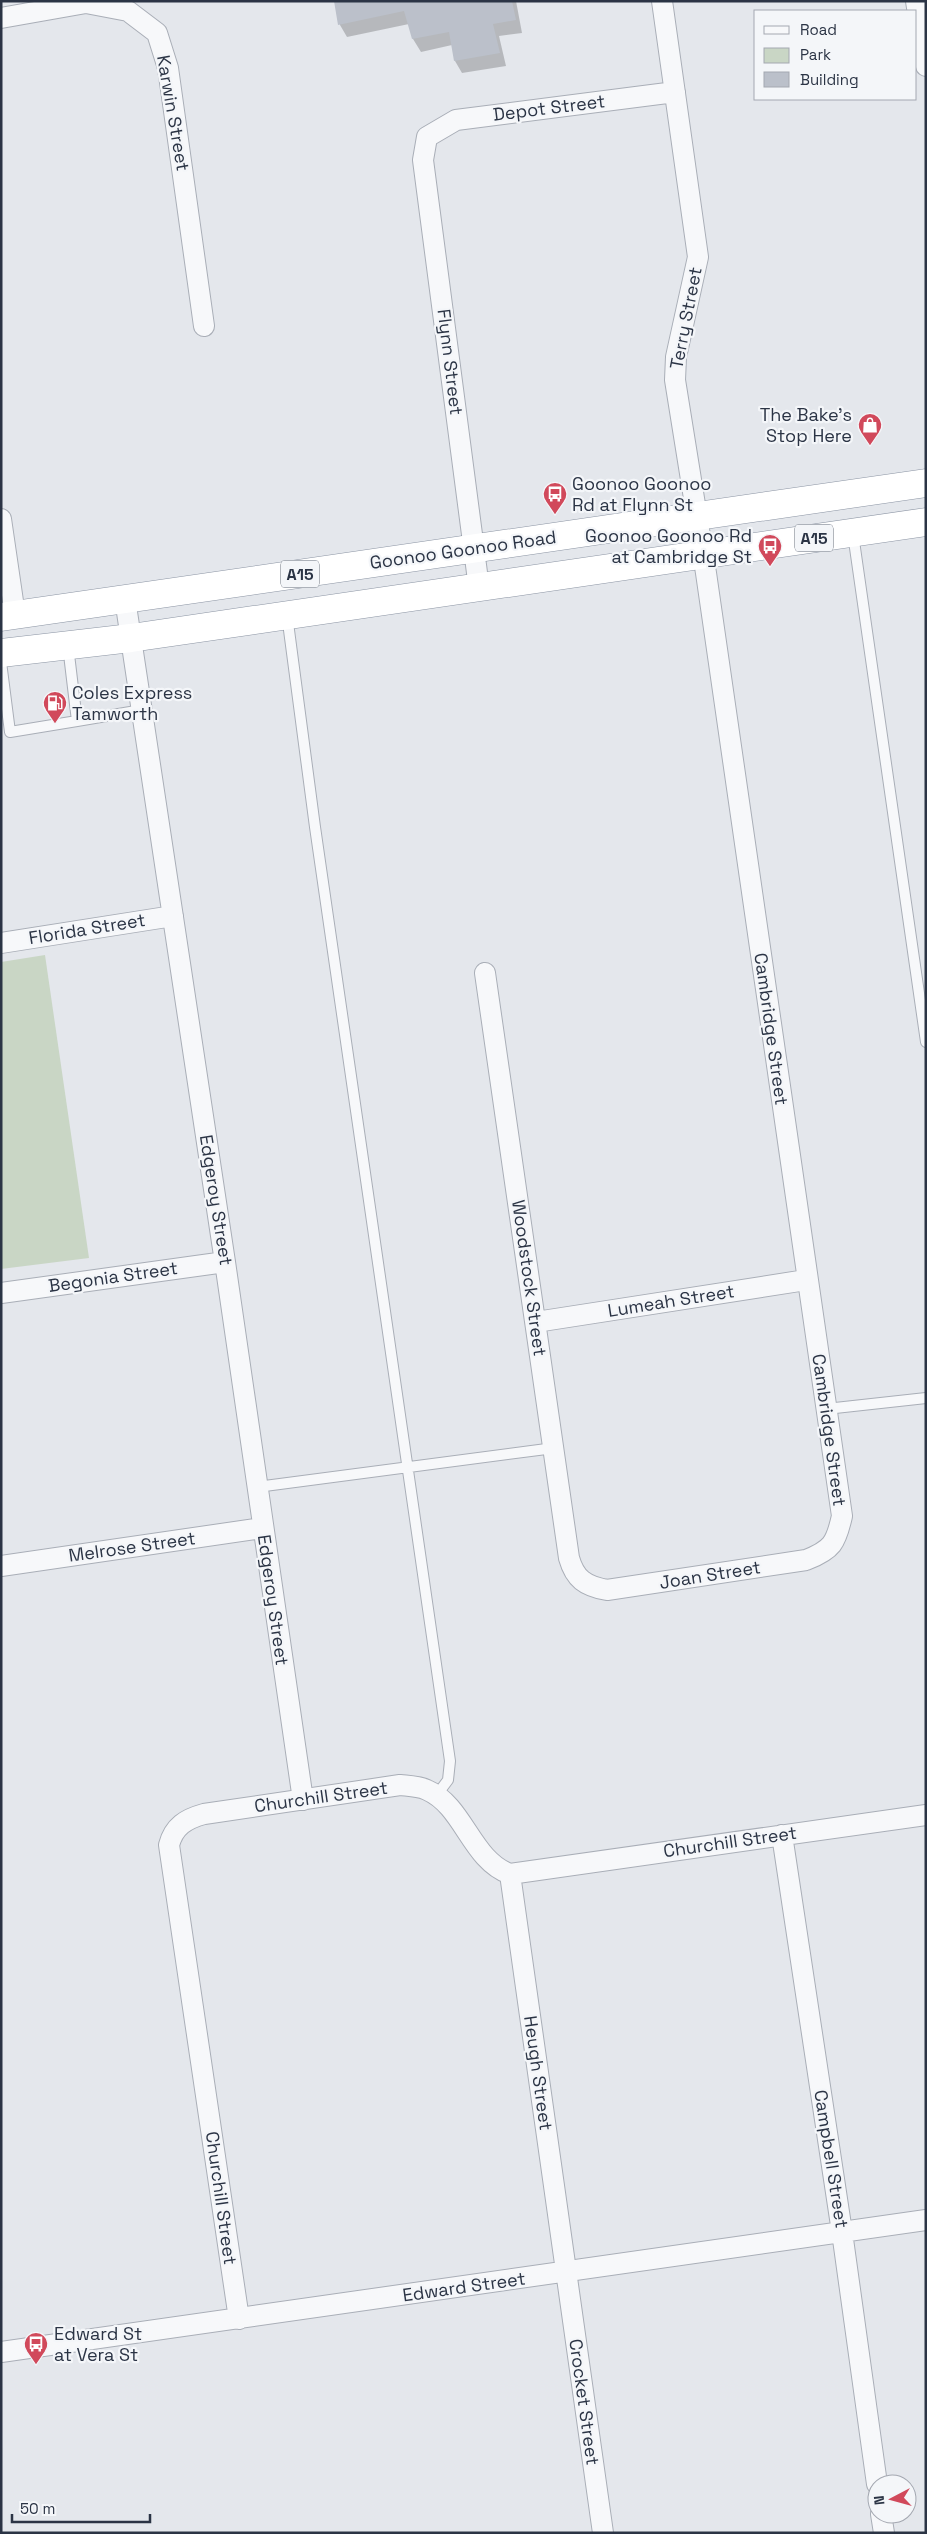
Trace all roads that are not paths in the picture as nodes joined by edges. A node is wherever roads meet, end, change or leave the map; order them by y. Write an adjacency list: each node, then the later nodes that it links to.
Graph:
1 (662, 1): 5 (street, Terry Street)
2 (916, 1): 4 (street)
3 (1, 18): 7 (street, Karwin Street)
4 (926, 66)
5 (675, 92): 6 (street, Depot Street); 9 (street, Terry Street)
6 (427, 137): 13 (street, Flynn Street)
7 (204, 326)
8 (926, 483): 9 (highway, Goonoo Goonoo Road / A15)
9 (696, 516): 13 (highway, Goonoo Goonoo Road / A15); 14 (street, Cambridge Street)
10 (1, 519): 18 (street)
11 (926, 522): 12 (highway, A15)
12 (852, 533): 14 (highway, A15); 28 (lane)
13 (474, 548): 15 (street, Flynn Street); 16 (highway, Goonoo Goonoo Road / A15)
14 (703, 554): 15 (highway, A15); 30 (street, Cambridge Street)
15 (479, 588): 17 (highway, A15)
16 (125, 600): 18 (highway, Goonoo Goonoo Road / A15); 19 (street, Edgeroy Street)
17 (287, 615): 19 (highway, A15); 36 (lane)
18 (8, 616)
19 (131, 638): 20 (highway, A15); 23 (street, Edgeroy Street)
20 (68, 645): 21 (highway, A15); 24 (lane)
21 (1, 653)
22 (1, 662): 24 (lane)
23 (142, 710): 24 (lane); 25 (street, Edgeroy Street)
24 (77, 721)
25 (173, 916): 26 (street, Florida Street); 29 (street, Edgeroy Street)
26 (1, 943)
27 (485, 973): 32 (street, Woodstock Street)
28 (926, 1042)
29 (225, 1262): 31 (street, Begonia Street); 37 (street, Edgeroy Street)
30 (806, 1280): 32 (street, Lumeah Street); 34 (street, Cambridge Street)
31 (1, 1293)
32 (536, 1322): 35 (street, Woodstock Street)
33 (926, 1398): 34 (lane)
34 (826, 1409): 39 (street, Cambridge Street)
35 (554, 1448): 36 (lane); 41 (street, Woodstock Street)
36 (407, 1469): 37 (lane); 42 (lane)
37 (257, 1488): 38 (street, Edgeroy Street)
38 (262, 1528): 40 (street, Melrose Street); 43 (street, Edgeroy Street)
39 (835, 1542): 41 (street, Joan Street)
40 (1, 1566)
41 (580, 1581)
42 (436, 1796): 43 (street, Churchill Street); 46 (street, Churchill Street)
43 (303, 1800): 50 (street, Churchill Street)
44 (926, 1815): 45 (street, Churchill Street)
45 (782, 1834): 46 (street, Churchill Street); 48 (street, Campbell Street)
46 (510, 1874): 49 (street, Heugh Street)
47 (926, 2220): 48 (street, Edward Street)
48 (842, 2232): 49 (street, Edward Street); 52 (street, Campbell Street)
49 (566, 2272): 50 (street, Edward Street); 53 (street, Crocket Street)
50 (239, 2319): 51 (street, Edward Street)
51 (1, 2352)
52 (876, 2474)
53 (602, 2533)

